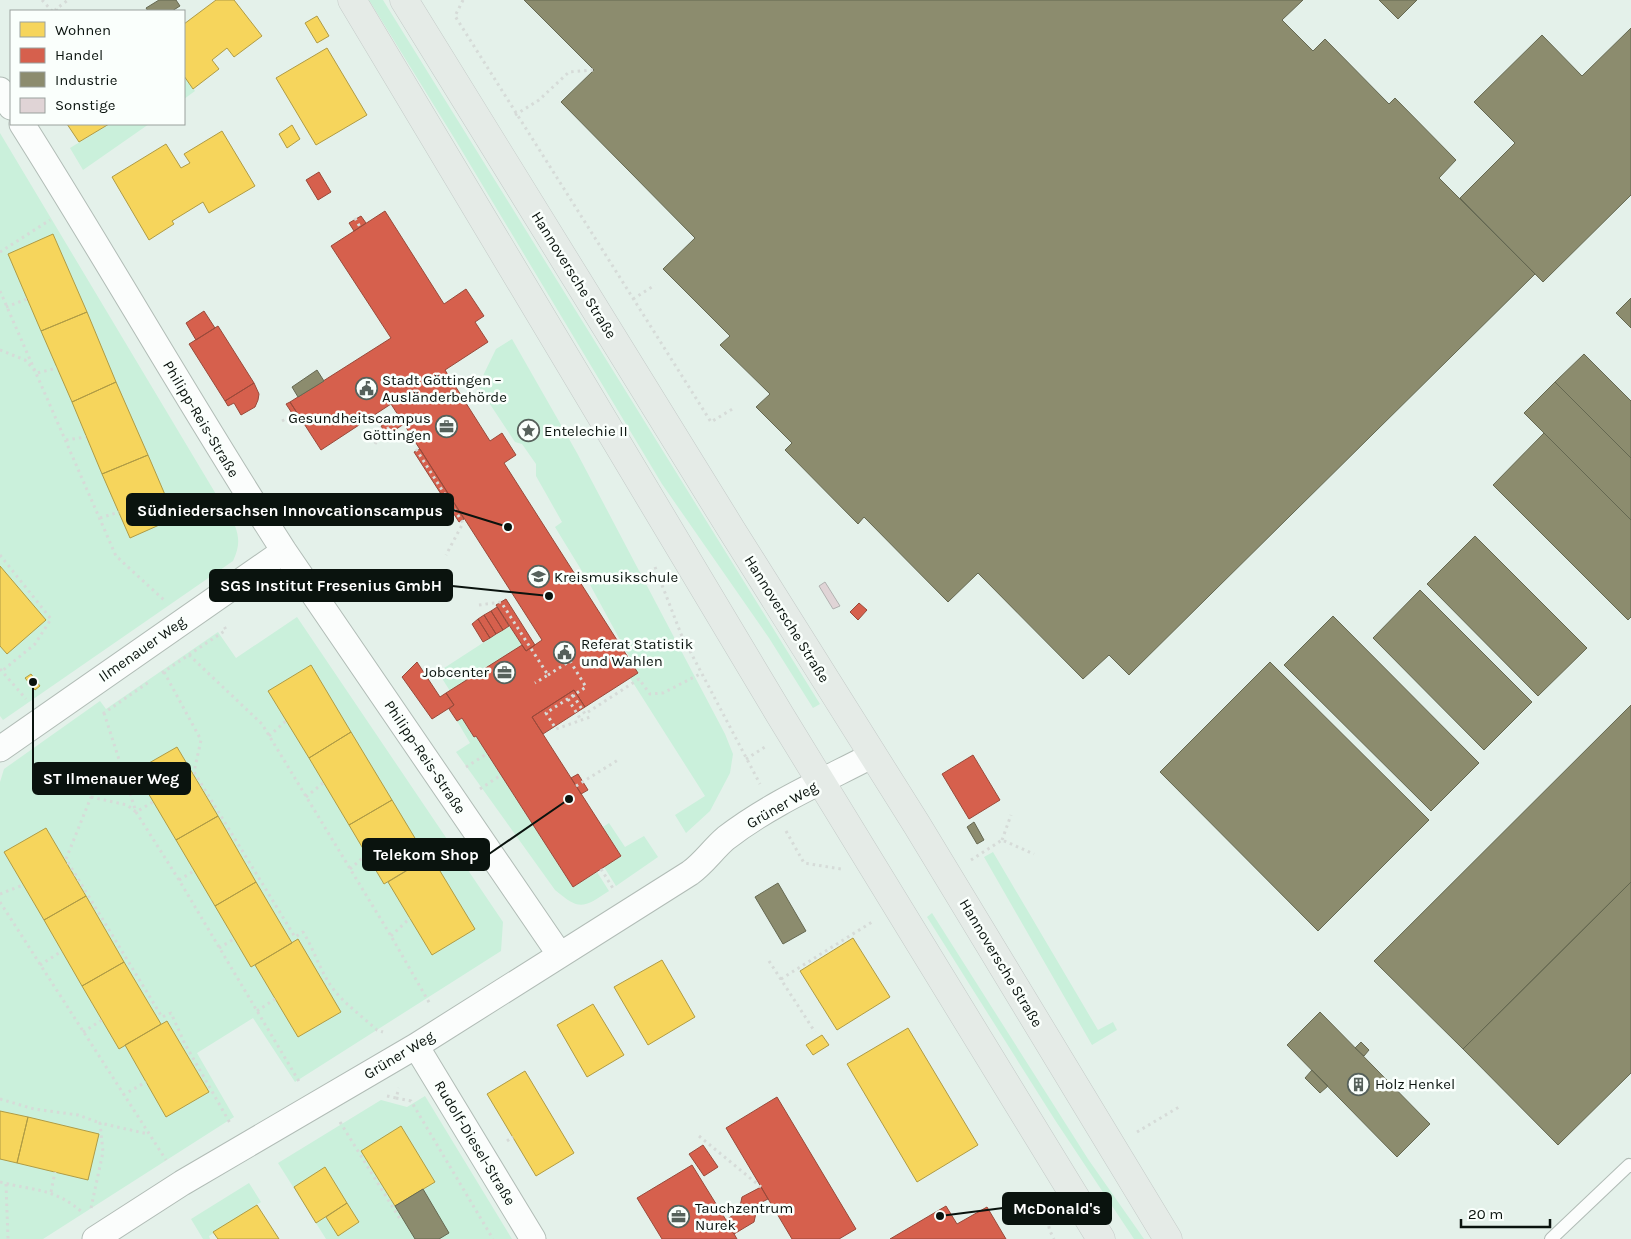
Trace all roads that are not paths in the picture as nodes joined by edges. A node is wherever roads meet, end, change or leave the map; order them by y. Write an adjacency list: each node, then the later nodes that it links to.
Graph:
1 (352, 0): 9 (main road)
2 (404, 0): 8 (main road, Hannoversche Straße)
3 (0, 90): 4 (street)
4 (10, 106)
5 (23, 125): 6 (street, Philipp-Reis-Straße)
6 (284, 551): 7 (street, Ilmenauer Weg); 10 (street, Philipp-Reis-Straße)
7 (0, 749)
8 (877, 762): 9 (street, Grüner Weg); 16 (main road, Hannoversche Straße)
9 (826, 789): 10 (street, Grüner Weg); 15 (main road)
10 (560, 955): 11 (street, Grüner Weg)
11 (416, 1046): 13 (street, Grüner Weg); 14 (street, Rudolf-Diesel-Straße)
12 (1631, 1166): 17 (lane)
13 (95, 1231)
14 (533, 1239)
15 (1101, 1239)
16 (1168, 1239)
17 (1551, 1239)

